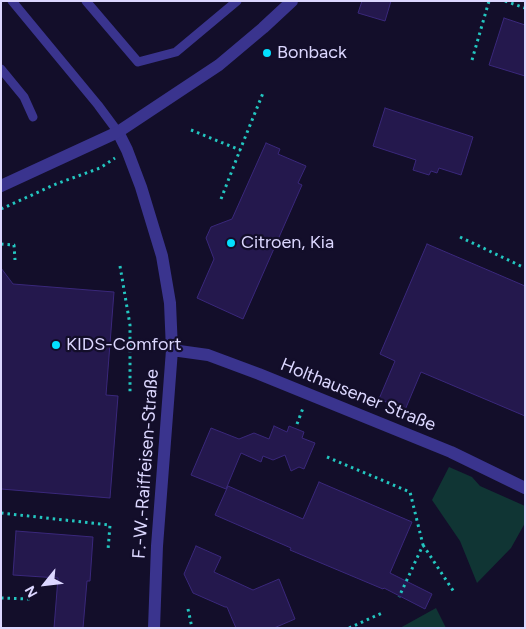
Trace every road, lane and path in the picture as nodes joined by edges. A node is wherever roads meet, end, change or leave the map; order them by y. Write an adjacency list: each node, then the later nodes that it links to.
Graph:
1 (12, 1): 13 (lane)
2 (86, 1): 3 (lane)
3 (237, 1)
4 (292, 1): 13 (street)
5 (489, 1): 8 (path)
6 (504, 1): 7 (path)
7 (525, 8)
8 (472, 60)
9 (1, 69): 11 (lane)
10 (263, 93): 15 (path)
11 (33, 117)
12 (191, 130): 15 (path)
13 (118, 132): 14 (street, F.-W.-Raiffeisen-Straße); 16 (street)
14 (127, 150): 18 (path); 24 (street, F.-W.-Raiffeisen-Straße)
15 (240, 150): 17 (path)
16 (1, 186)
17 (221, 199)
18 (1, 208)
19 (460, 237): 23 (path)
20 (1, 244): 21 (path)
21 (15, 260)
22 (120, 266): 25 (path)
23 (525, 268)
24 (172, 350): 27 (street, Holthausener Straße); 37 (street, F.-W.-Raiffeisen-Straße)
25 (130, 395)
26 (327, 457): 29 (path)
27 (525, 488)
28 (1, 513): 30 (path)
29 (423, 545): 31 (path); 32 (path)
30 (108, 550)
31 (454, 592)
32 (399, 597)
33 (1, 598): 34 (path)
34 (30, 599)
35 (188, 609): 38 (path)
36 (382, 612): 39 (path)
37 (154, 628)
38 (192, 628)
39 (349, 628)

